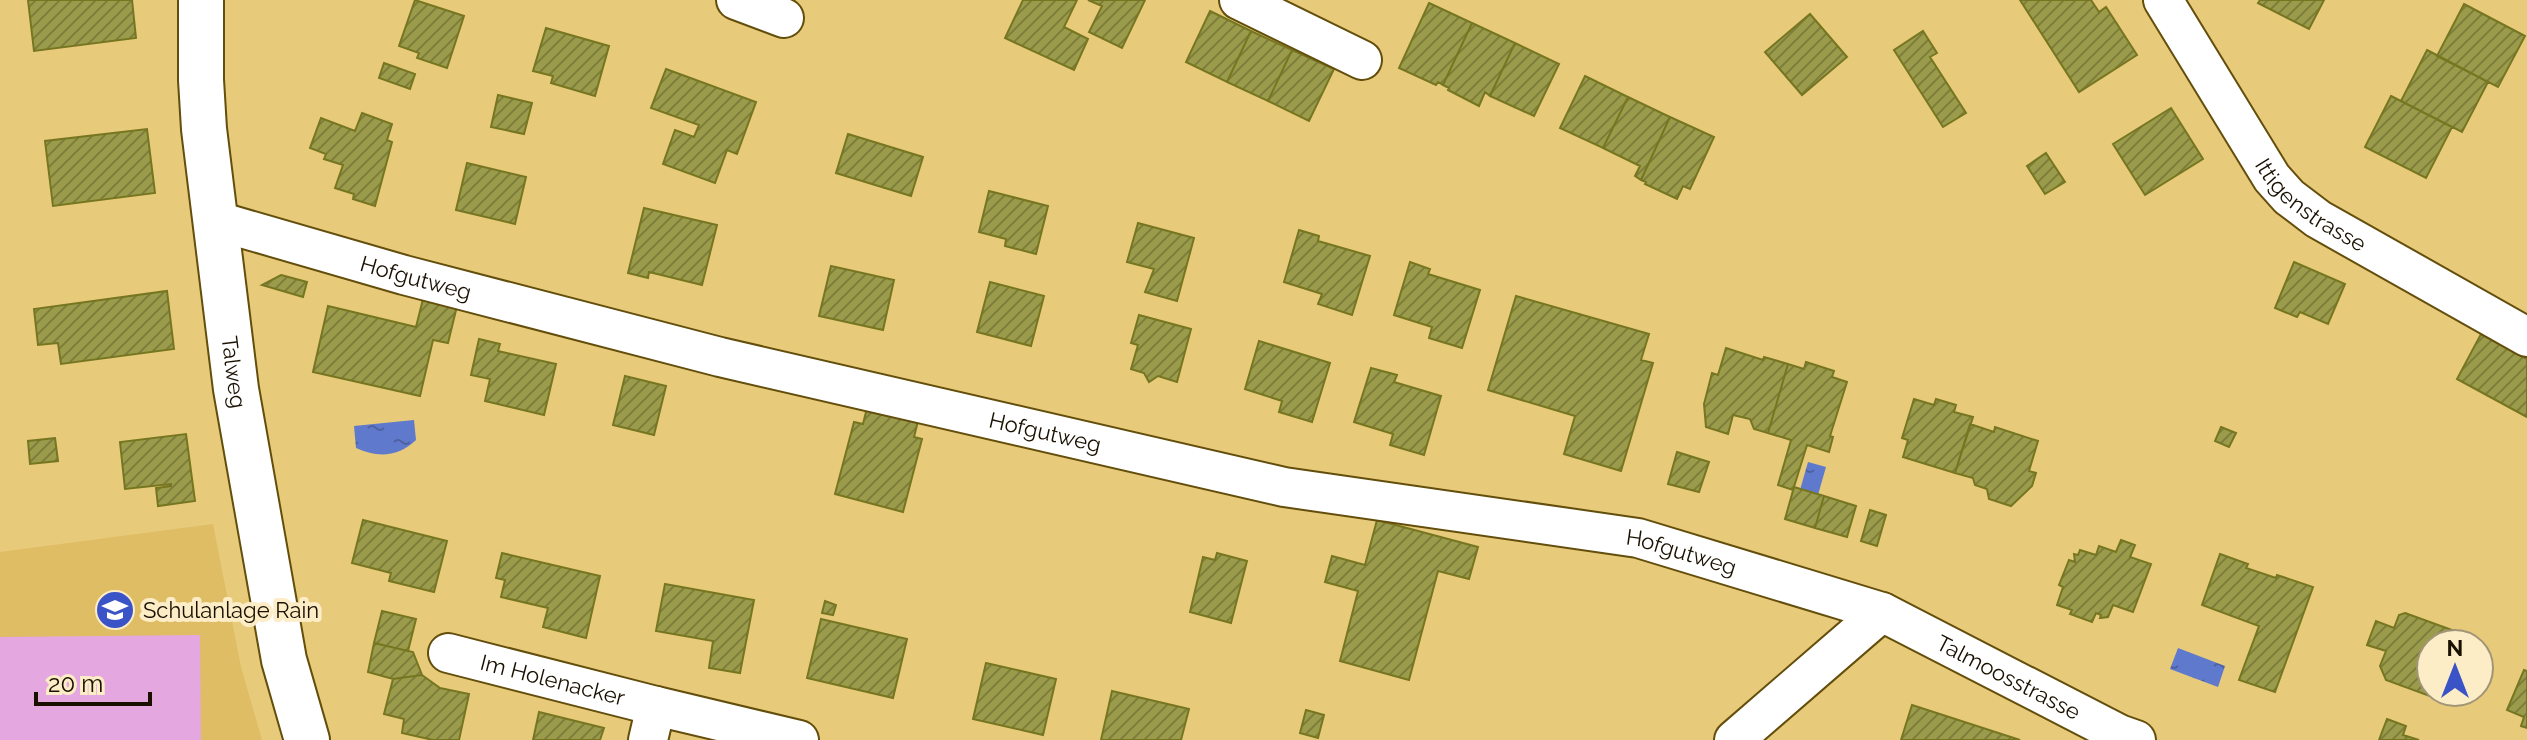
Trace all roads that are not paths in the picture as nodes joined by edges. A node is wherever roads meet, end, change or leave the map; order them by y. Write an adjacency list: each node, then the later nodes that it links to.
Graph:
1 (201, 0): 7 (street, Talweg)
2 (736, 0): 5 (street)
3 (1239, 0): 6 (street)
4 (2163, 0): 8 (street, Ittigenstrasse)
5 (784, 18)
6 (1362, 60)
7 (214, 220): 9 (street, Hofgutweg); 12 (street, Talweg)
8 (2527, 337)
9 (1882, 612): 14 (street); 15 (street, Talmoosstrasse)
10 (448, 653): 11 (street, Im Holenacker)
11 (652, 723): 13 (street, Im Holenacker)
12 (307, 740)
13 (799, 740)
14 (1734, 740)
15 (2136, 740)

